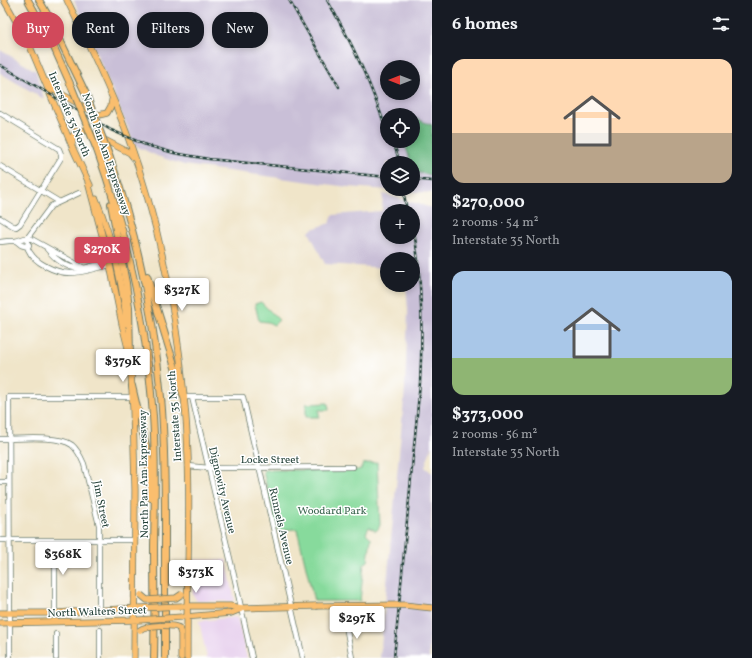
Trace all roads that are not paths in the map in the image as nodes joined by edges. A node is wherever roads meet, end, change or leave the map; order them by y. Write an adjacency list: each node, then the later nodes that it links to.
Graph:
1 (4, 0): 5 (main road, Interstate 35 North)
2 (28, 0): 10 (highway, North Pan Am Expressway, bridge)
3 (39, 0): 13 (highway, North Pan Am Expressway, bridge)
4 (67, 0): 6 (main road, Interstate 35 North)
5 (44, 79): 6 (main road); 8 (main road, Interstate 35 North)
6 (112, 100): 9 (main road, Interstate 35 North)
7 (0, 113): 14 (street)
8 (72, 145): 9 (main road); 12 (main road, Interstate 35 North)
9 (136, 159): 26 (main road, Interstate 35 North)
10 (101, 162): 23 (highway); 41 (highway, North Pan Am Expressway)
11 (0, 166): 14 (street)
12 (88, 182): 22 (main road); 23 (main road, Interstate 35 North)
13 (119, 184): 26 (highway); 59 (highway, North Pan Am Expressway)
14 (41, 191): 16 (street); 17 (street)
15 (79, 193): 16 (street)
16 (58, 202): 18 (street)
17 (0, 218)
18 (31, 238): 19 (street); 21 (street); 22 (street)
19 (16, 241): 20 (street); 21 (street)
20 (0, 242)
21 (28, 247): 22 (street)
22 (109, 263): 23 (main road)
23 (130, 356): 24 (main road)
24 (132, 386): 25 (main road); 41 (highway)
25 (133, 397): 29 (street); 40 (main road)
26 (184, 397): 27 (street); 30 (main road, Interstate 35 North)
27 (192, 397): 31 (street, Dignowity Avenue); 32 (street, Runnels Avenue)
28 (0, 439): 29 (street)
29 (10, 439): 35 (street); 39 (street, Jim Street)
30 (188, 466): 31 (street, Locke Street); 43 (main road, Interstate 35 North)
31 (209, 468): 32 (street, Locke Street); 47 (street, Dignowity Avenue)
32 (259, 468): 33 (street, Locke Street); 45 (street, Runnels Avenue)
33 (353, 468)
34 (0, 482): 35 (street)
35 (9, 482): 37 (street)
36 (0, 540): 37 (street)
37 (10, 540): 38 (street); 51 (street)
38 (55, 540): 39 (street); 52 (street)
39 (99, 540): 40 (street); 49 (street, Jim Street)
40 (135, 540): 42 (main road)
41 (154, 547): 65 (highway, North Pan Am Expressway)
42 (135, 580): 43 (main road, bridge); 46 (main road)
43 (187, 582): 44 (main road, Interstate 35 North)
44 (185, 606): 46 (main road, North Walters Street, bridge); 47 (main road, North Walters Street); 53 (main road, Interstate 35 North)
45 (290, 606): 47 (main road, North Walters Street); 48 (main road, North Walters Street, bridge); 71 (street, Runnels Avenue)
46 (137, 608): 49 (main road, North Walters Street); 54 (main road)
47 (242, 608): 53 (main road, North Walters Street); 70 (street, Dignowity Avenue)
48 (432, 608)
49 (99, 610): 52 (main road, North Walters Street)
50 (0, 613): 51 (main road, North Walters Street)
51 (10, 613): 52 (main road, North Walters Street); 56 (street)
52 (55, 613)
53 (185, 617): 54 (main road, North Walters Street, bridge); 69 (main road, Interstate 35 North)
54 (137, 620): 56 (main road, North Walters Street); 61 (main road)
55 (0, 623): 56 (main road, North Walters Street)
56 (10, 623): 62 (street)
57 (346, 626): 72 (street)
58 (100, 630): 64 (street)
59 (165, 630): 66 (highway, North Pan Am Expressway); 67 (highway)
60 (56, 634): 63 (street)
61 (134, 655): 68 (main road, bridge)
62 (10, 658)
63 (56, 658)
64 (100, 658)
65 (154, 658)
66 (165, 658)
67 (168, 658)
68 (181, 658)
69 (187, 658)
70 (252, 658)
71 (303, 658)
72 (352, 658)

